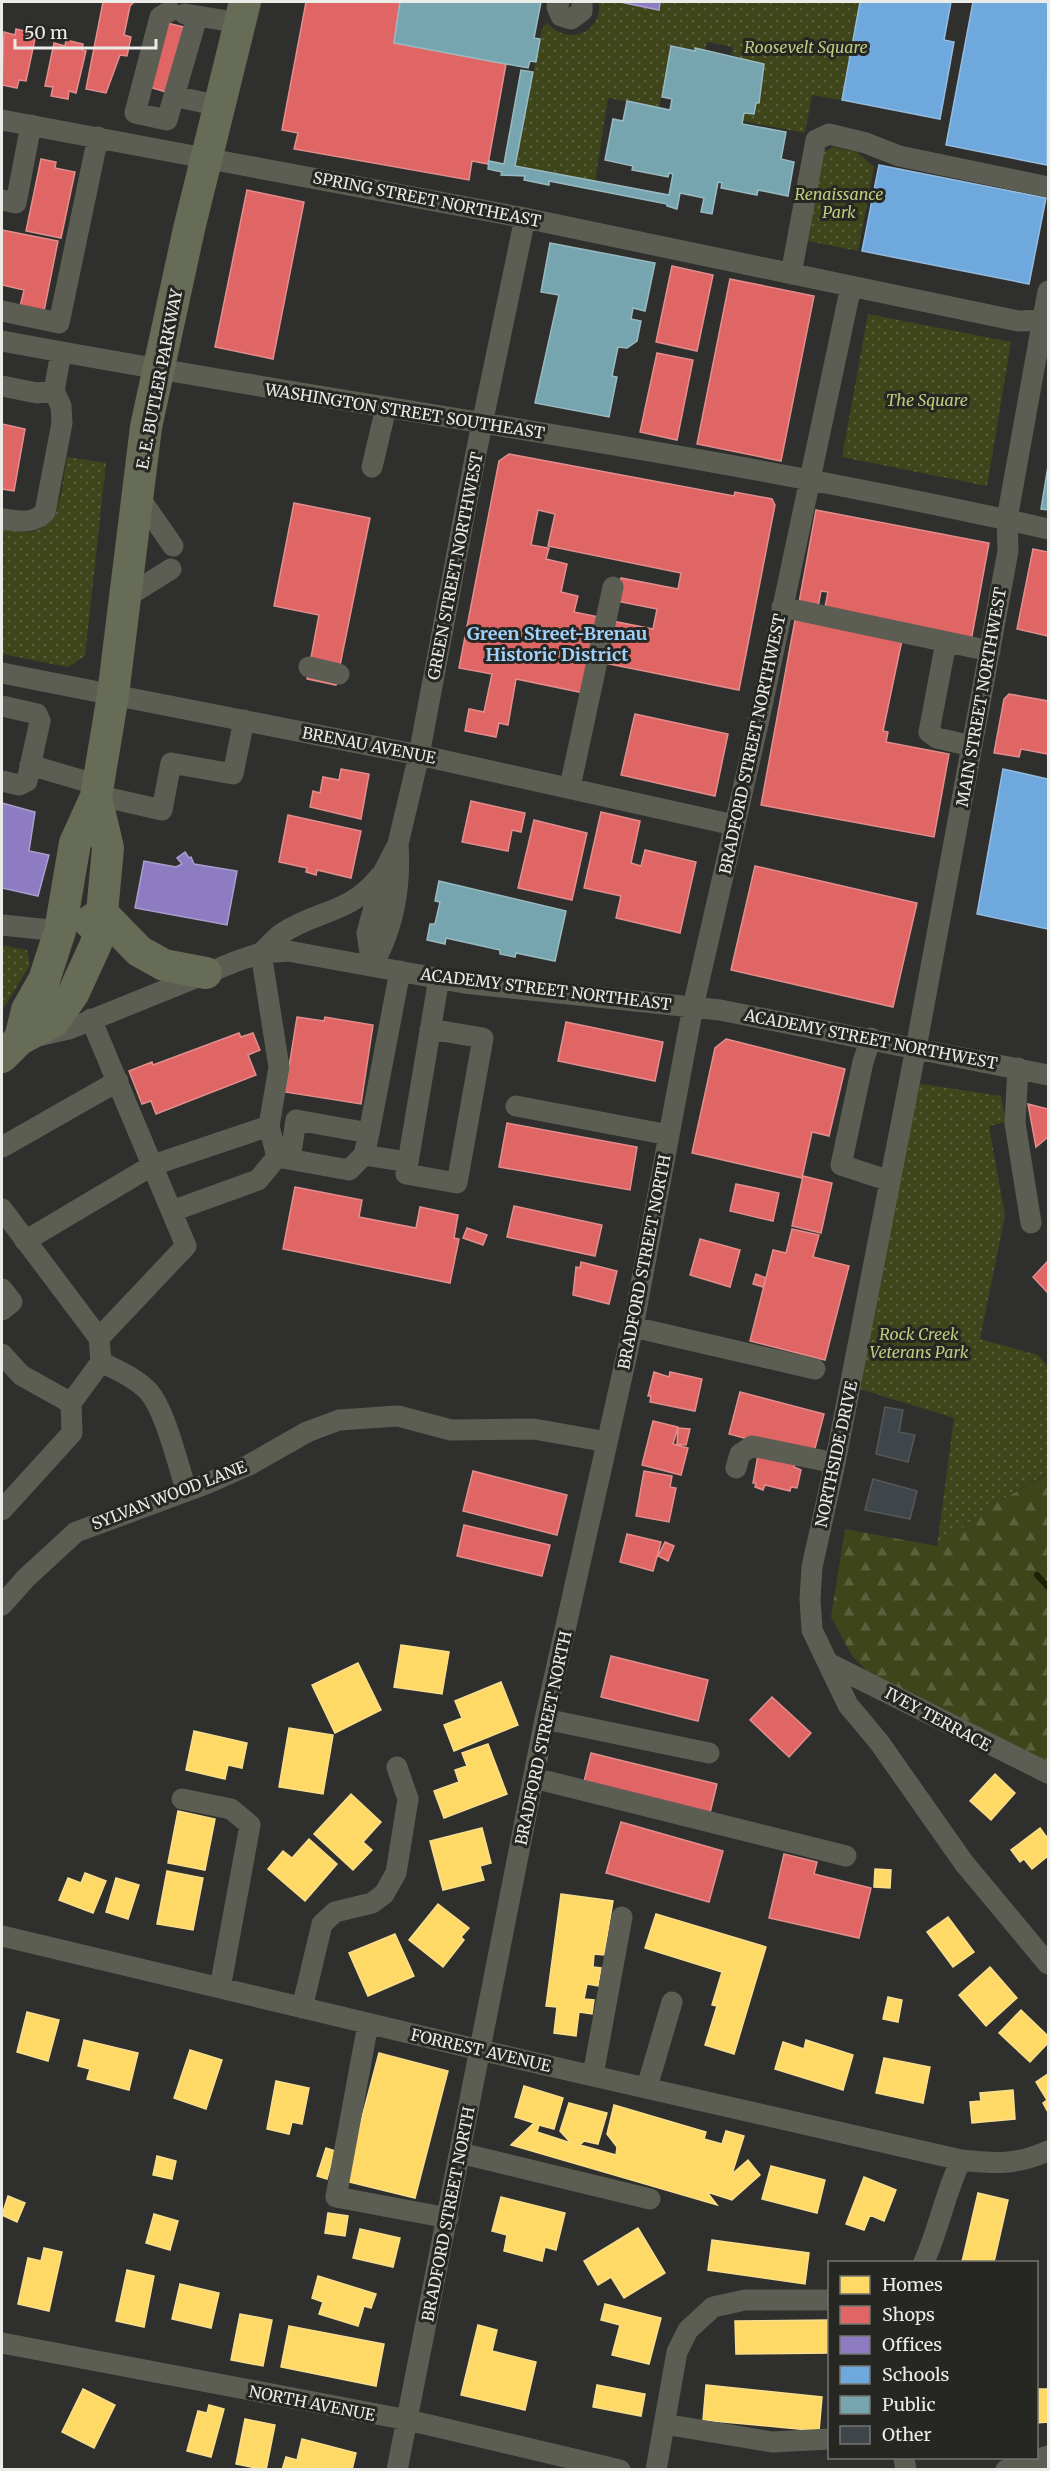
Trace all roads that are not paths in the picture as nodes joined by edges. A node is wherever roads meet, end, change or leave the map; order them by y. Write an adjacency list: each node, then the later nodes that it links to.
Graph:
1 (559, 2): 2 (street)
2 (582, 2)
3 (172, 6): 5 (street); 8 (street)
4 (242, 12): 5 (street); 7 (highway, E. E. BUTLER PARKWAY)
5 (197, 16): 6 (street)
6 (174, 96): 7 (street); 8 (street)
7 (219, 106): 13 (highway, E. E. BUTLER PARKWAY)
8 (155, 117): 12 (street)
9 (2, 120): 10 (street, SPRING STREET NORTHEAST)
10 (31, 125): 11 (street, SPRING STREET NORTHEAST); 15 (street)
11 (98, 137): 12 (street, SPRING STREET NORTHEAST); 20 (street)
12 (145, 146): 13 (street, SPRING STREET NORTHEAST)
13 (208, 158): 16 (street, SPRING STREET NORTHEAST); 24 (highway, E. E. BUTLER PARKWAY)
14 (1048, 187): 17 (street)
15 (2, 200)
16 (525, 218): 17 (street, SPRING STREET NORTHEAST); 28 (street, GREEN STREET NORTHWEST)
17 (791, 274): 18 (street, SPRING STREET NORTHEAST)
18 (851, 286): 21 (street, SPRING STREET NORTHEAST); 30 (street, BRADFORD STREET NORTHWEST)
19 (1048, 291): 21 (street, MAIN STREET NORTHWEST)
20 (2, 312)
21 (1045, 320): 33 (street, MAIN STREET NORTHWEST)
22 (2, 342): 23 (street, WASHINGTON STREET SOUTHEAST)
23 (61, 352): 24 (street, WASHINGTON STREET SOUTHEAST); 26 (street)
24 (158, 371): 27 (street, WASHINGTON STREET SOUTHEAST); 31 (highway, E. E. BUTLER PARKWAY)
25 (2, 386): 26 (street)
26 (54, 391): 32 (street)
27 (386, 408): 28 (street, WASHINGTON STREET SOUTHEAST); 29 (street)
28 (484, 424): 30 (street, WASHINGTON STREET SOUTHEAST); 49 (street, GREEN STREET NORTHWEST)
29 (372, 467)
30 (808, 481): 33 (street, WASHINGTON STREET SOUTHEAST); 39 (street, BRADFORD STREET NORTHWEST)
31 (137, 494): 35 (street); 38 (highway, E. E. BUTLER PARKWAY)
32 (2, 519)
33 (1007, 519): 34 (street, WASHINGTON STREET SOUTHEAST); 41 (street, MAIN STREET NORTHWEST)
34 (1048, 529)
35 (173, 546)
36 (171, 570): 38 (street)
37 (613, 587): 52 (street)
38 (123, 599): 45 (highway, E. E. BUTLER PARKWAY)
39 (782, 607): 40 (street); 54 (street, BRADFORD STREET NORTHWEST)
40 (946, 642): 41 (street); 48 (street)
41 (990, 651): 48 (street, MAIN STREET NORTHWEST)
42 (309, 667): 43 (street)
43 (339, 674)
44 (10, 675): 45 (street, BRENAU AVENUE); 46 (street)
45 (113, 695): 47 (street, BRENAU AVENUE); 53 (highway, E. E. BUTLER PARKWAY)
46 (6, 707): 50 (street)
47 (244, 720): 49 (street, BRENAU AVENUE); 53 (street)
48 (972, 746): 57 (street, MAIN STREET NORTHWEST)
49 (419, 755): 52 (street, BRENAU AVENUE); 55 (street, GREEN STREET NORTHWEST)
50 (30, 765): 51 (street); 53 (street)
51 (2, 781)
52 (570, 787): 54 (street, BRENAU AVENUE)
53 (96, 792): 58 (highway, E. E. BUTLER PARKWAY); 60 (highway, E. E. BUTLER PARKWAY)
54 (734, 825): 66 (street, BRADFORD STREET NORTHWEST)
55 (398, 844): 56 (street, GREEN STREET NORTHWEST); 62 (street, GREEN STREET NORTHWEST)
56 (384, 871): 61 (street); 62 (street, GREEN STREET NORTHWEST)
57 (949, 874): 71 (street, NORTHSIDE DRIVE)
58 (102, 913): 60 (highway); 64 (highway); 70 (highway, E. E. BUTLER PARKWAY)
59 (2, 925): 60 (street)
60 (60, 931): 70 (highway, E. E. BUTLER PARKWAY)
61 (261, 954): 62 (street, ACADEMY STREET NORTHEAST); 64 (street, ACADEMY STREET NORTHEAST); 76 (street)
62 (372, 966): 63 (street, ACADEMY STREET NORTHEAST)
63 (400, 971): 65 (street, ACADEMY STREET NORTHEAST); 77 (street)
64 (206, 973): 67 (street, ACADEMY STREET NORTHEAST)
65 (439, 978): 66 (street, ACADEMY STREET NORTHEAST); 68 (street)
66 (693, 1007): 69 (street, ACADEMY STREET NORTHWEST); 78 (street, BRADFORD STREET NORTH)
67 (91, 1019): 70 (street, ACADEMY STREET NORTHEAST); 74 (street)
68 (430, 1029): 82 (street); 82 (street)
69 (871, 1038): 71 (street, ACADEMY STREET NORTHWEST); 84 (street)
70 (11, 1048)
71 (916, 1048): 72 (street, ACADEMY STREET NORTHWEST); 84 (street, NORTHSIDE DRIVE)
72 (1018, 1068): 73 (street, ACADEMY STREET NORTHWEST); 87 (street)
73 (1048, 1074)
74 (118, 1081): 79 (street); 83 (street)
75 (516, 1106): 78 (street)
76 (269, 1126): 81 (street); 83 (street)
77 (369, 1133): 80 (street); 81 (street)
78 (669, 1135): 91 (street, BRADFORD STREET NORTH)
79 (2, 1147)
80 (364, 1155): 81 (street); 82 (street)
81 (284, 1158): 86 (street)
82 (408, 1162)
83 (153, 1165): 86 (street); 88 (street)
84 (890, 1181): 98 (street, NORTHSIDE DRIVE)
85 (2, 1209): 88 (street)
86 (172, 1211): 92 (street)
87 (1031, 1223)
88 (25, 1241): 92 (street)
89 (2, 1289): 90 (street)
90 (2, 1310)
91 (633, 1327): 95 (street); 97 (street, BRADFORD STREET NORTH)
92 (99, 1338): 94 (street)
93 (2, 1354): 96 (street)
94 (100, 1362): 96 (street); 100 (street)
95 (814, 1369)
96 (71, 1403): 101 (street)
97 (607, 1442): 100 (street, SYLVAN WOOD LANE); 104 (street, BRADFORD STREET NORTH)
98 (835, 1462): 99 (street); 103 (street, NORTHSIDE DRIVE)
99 (736, 1468)
100 (186, 1489): 102 (street, SYLVAN WOOD LANE)
101 (2, 1510)
102 (2, 1605)
103 (828, 1663): 107 (street, IVEY TERRACE); 113 (street, NORTHSIDE DRIVE)
104 (545, 1719): 105 (street); 108 (street, BRADFORD STREET NORTH)
105 (710, 1753)
106 (398, 1767): 116 (street)
107 (1048, 1773)
108 (534, 1778): 110 (street); 118 (street, BRADFORD STREET NORTH)
109 (182, 1799): 114 (street)
110 (846, 1856)
111 (622, 1917): 119 (street)
112 (2, 1936): 114 (street, FORREST AVENUE)
113 (1048, 1964)
114 (220, 1988): 116 (street, FORREST AVENUE)
115 (672, 2002): 120 (street)
116 (302, 2008): 117 (street, FORREST AVENUE)
117 (368, 2024): 118 (street, FORREST AVENUE); 125 (street)
118 (480, 2050): 119 (street, FORREST AVENUE); 122 (street, BRADFORD STREET NORTH)
119 (593, 2075): 120 (street, FORREST AVENUE)
120 (646, 2087): 123 (street, FORREST AVENUE)
121 (1048, 2151): 123 (street, FORREST AVENUE)
122 (460, 2153): 124 (street); 125 (street, BRADFORD STREET NORTH)
123 (961, 2160): 126 (street)
124 (650, 2199)
125 (448, 2218): 129 (street, BRADFORD STREET NORTH)
126 (924, 2261)
127 (828, 2300): 130 (street)
128 (2, 2343): 129 (street, NORTH AVENUE)
129 (408, 2420): 133 (street, BRADFORD STREET NORTH); 134 (street, NORTH AVENUE)
130 (664, 2424): 131 (street); 135 (street)
131 (828, 2439)
132 (1048, 2456): 136 (street)
133 (398, 2469)
134 (620, 2469)
135 (656, 2469)
136 (1006, 2469)

